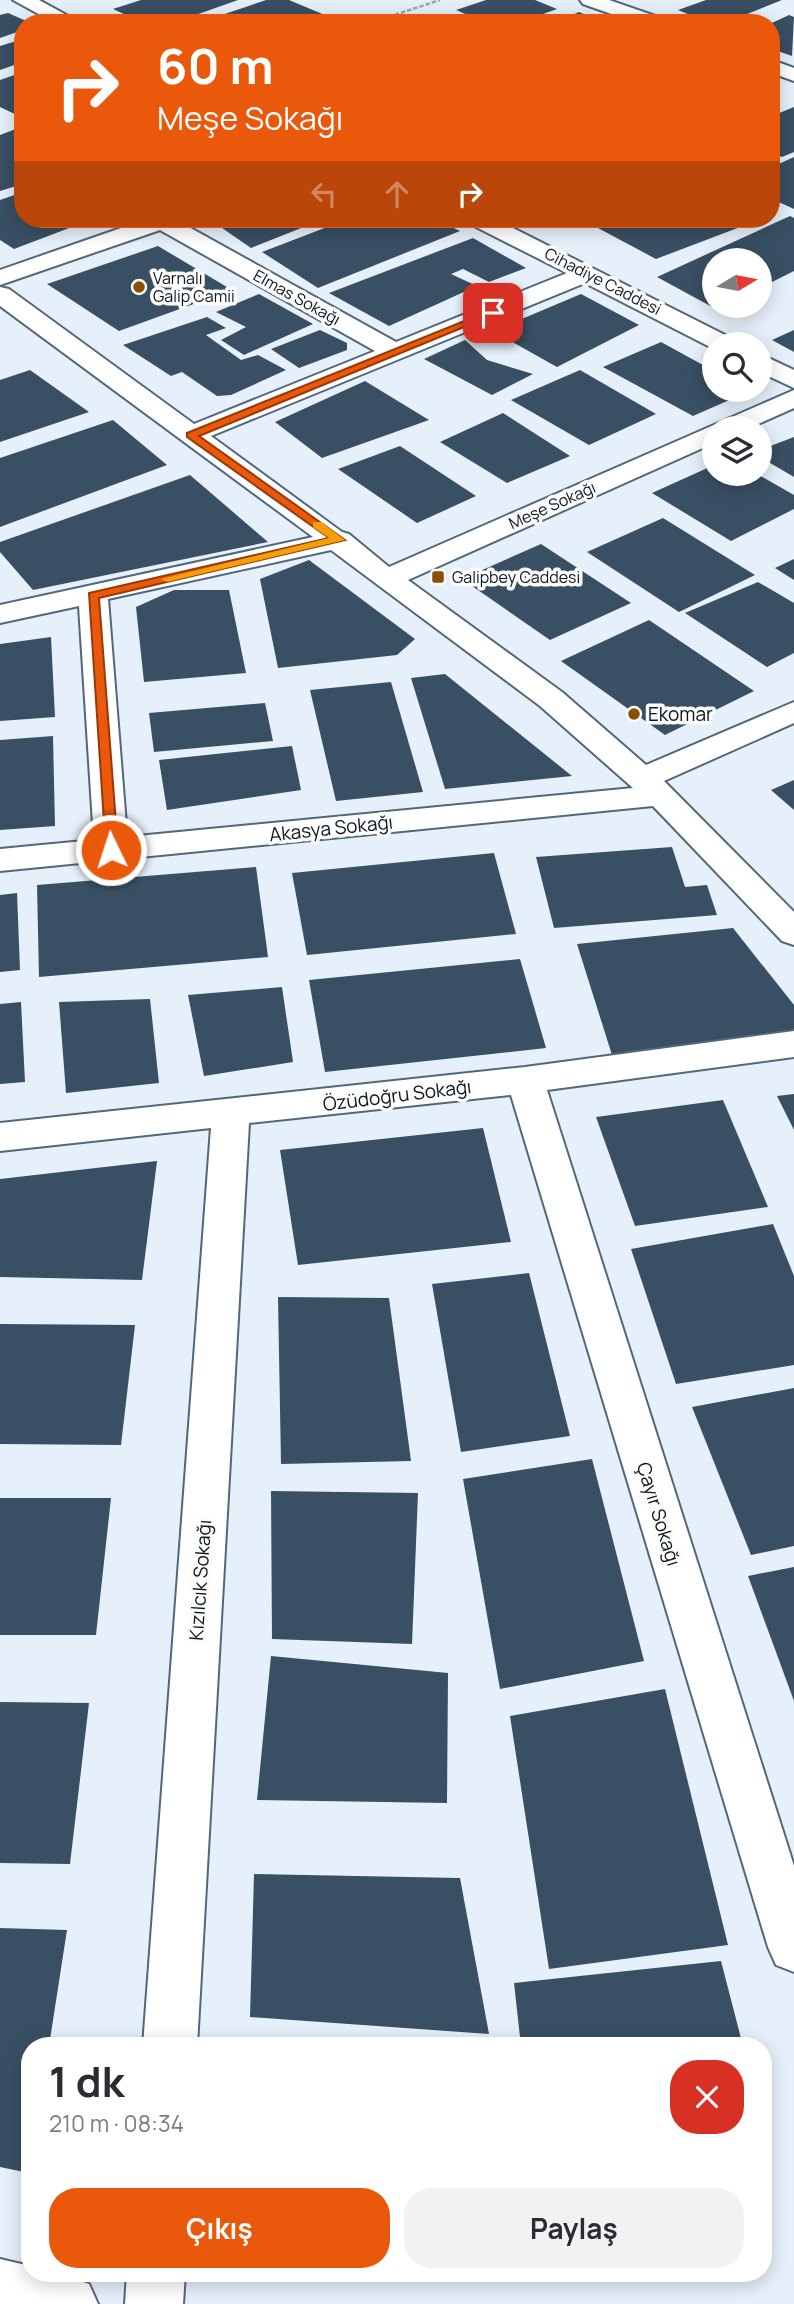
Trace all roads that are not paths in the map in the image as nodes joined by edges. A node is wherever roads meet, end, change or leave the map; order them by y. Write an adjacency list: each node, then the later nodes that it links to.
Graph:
1 (23, 0): 3 (street)
2 (590, 0): 4 (street)
3 (52, 14)
4 (631, 14)
5 (141, 228): 9 (street)
6 (178, 228): 12 (street, Elmas Sokağı)
7 (496, 228): 8 (street, Cihadiye Caddesi)
8 (589, 273): 11 (street, Cihadiye Caddesi); 12 (street)
9 (0, 278)
10 (0, 294): 17 (street)
11 (702, 332)
12 (397, 353): 17 (street)
13 (772, 368): 14 (street)
14 (794, 380)
15 (794, 397): 16 (street)
16 (752, 416)
17 (191, 435): 19 (street)
18 (702, 438): 20 (street, Meşe Sokağı)
19 (339, 540): 20 (street); 21 (street)
20 (390, 577): 24 (street)
21 (93, 595): 22 (street); 25 (street)
22 (5, 607)
23 (794, 710): 24 (street, Akasya Sokağı)
24 (652, 787): 25 (street, Akasya Sokağı); 27 (street)
25 (111, 850): 26 (street, Akasya Sokağı)
26 (0, 860)
27 (794, 933)
28 (794, 1044): 29 (street, Özüdoğru Sokağı)
29 (525, 1080): 30 (street, Özüdoğru Sokağı); 32 (street, Çayır Sokağı)
30 (231, 1114): 31 (street, Özüdoğru Sokağı); 33 (street, Kızılcık Sokağı)
31 (0, 1137)
32 (794, 1947)
33 (171, 2037)
34 (155, 2282): 37 (street)
35 (0, 2288): 36 (street)
36 (69, 2304)
37 (153, 2304)

